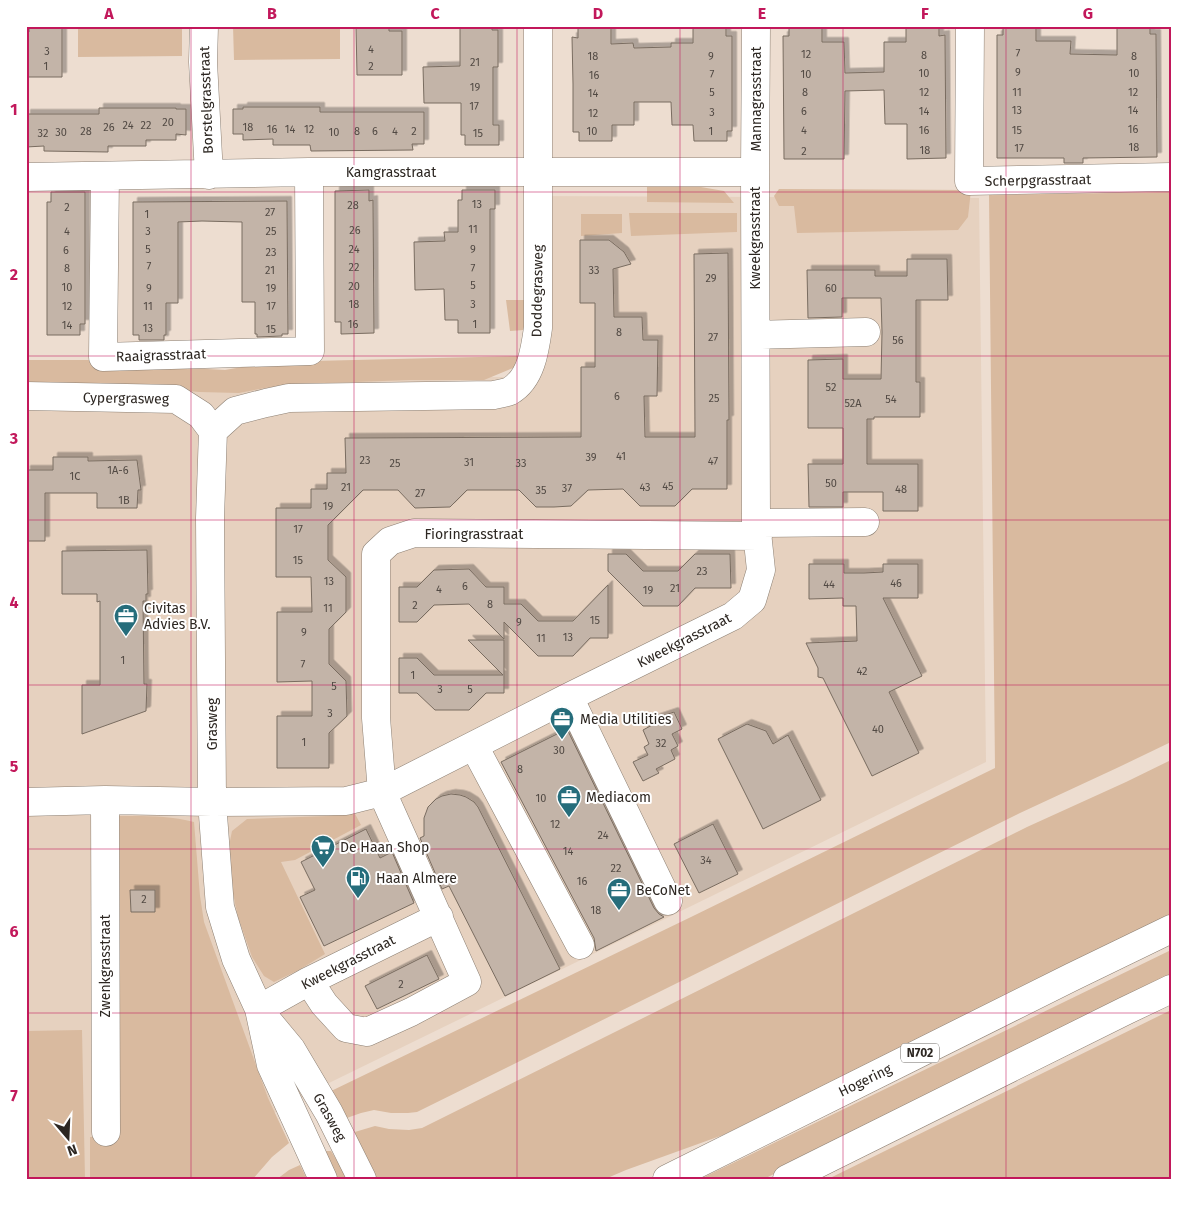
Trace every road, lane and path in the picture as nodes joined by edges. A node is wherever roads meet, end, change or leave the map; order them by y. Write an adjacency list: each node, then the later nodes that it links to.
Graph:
1 (204, 26): 8 (main road, Borstelgrasstraat)
2 (538, 26): 6 (main road, Doddegrasweg)
3 (756, 26): 7 (main road, Mannagrasstraat)
4 (970, 26): 11 (main road, Scherpgrasstraat)
5 (309, 172): 6 (main road, Kamgrasstraat); 8 (main road, Kamgrasstraat); 9 (main road, Raaigrasstraat)
6 (537, 172): 7 (main road, Kamgrasstraat); 15 (main road, Doddegrasweg)
7 (755, 172): 13 (main road, Kweekgrasstraat)
8 (209, 175): 9 (main road, Kamgrasstraat)
9 (105, 176): 10 (main road, Kamgrasstraat)
10 (26, 177)
11 (1171, 177)
12 (866, 332): 13 (main road)
13 (756, 335): 17 (main road, Kweekgrasstraat)
14 (26, 396): 15 (main road, Cypergrasweg)
15 (213, 431): 23 (main road, Grasweg)
16 (865, 522): 17 (main road)
17 (757, 530): 18 (main road, Kweekgrasstraat); 20 (main road, Fioringrasstraat)
18 (569, 697): 19 (main road, Kweekgrasstraat); 24 (main road)
19 (474, 746): 20 (main road, Kweekgrasstraat); 27 (main road)
20 (382, 792): 23 (main road, Kweekgrasstraat); 25 (main road)
21 (105, 800): 22 (main road); 23 (main road); 31 (main road, Zwenkgrasstraat)
22 (26, 802)
23 (212, 802): 30 (main road, Grasweg)
24 (668, 901)
25 (439, 917): 28 (main road, Kweekgrasstraat); 28 (main road)
26 (1171, 929): 34 (main road, Hogering / N702)
27 (580, 945)
28 (309, 981): 30 (main road, Kweekgrasstraat)
29 (1171, 989): 35 (main road)
30 (259, 1009): 32 (main road, Grasweg); 33 (main road, Grasweg)
31 (106, 1132)
32 (323, 1179)
33 (362, 1179)
34 (667, 1179)
35 (787, 1179)

